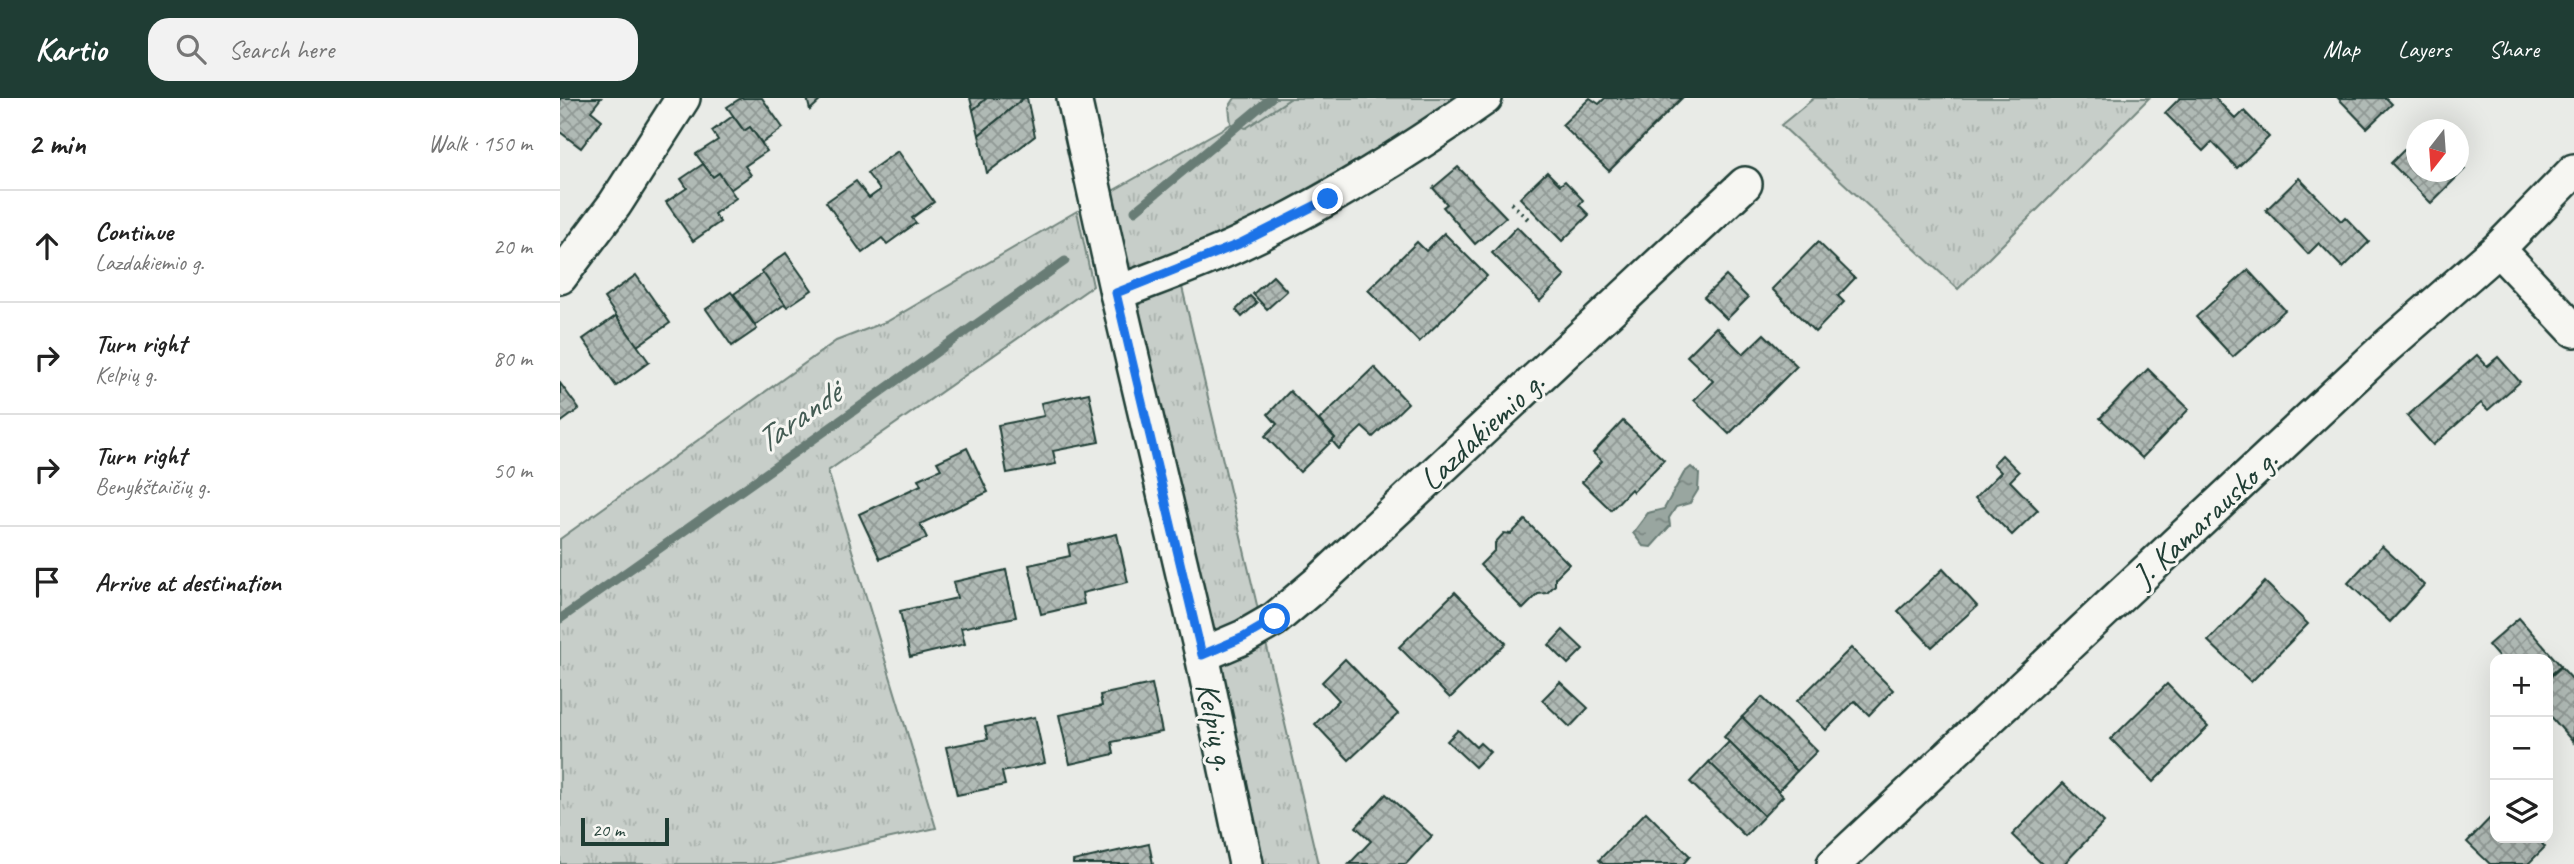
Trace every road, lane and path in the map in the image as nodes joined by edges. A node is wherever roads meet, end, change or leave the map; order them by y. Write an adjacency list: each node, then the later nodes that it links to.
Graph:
1 (682, 98): 9 (street)
2 (1074, 98): 10 (street, Kelpių g.)
3 (1485, 98): 10 (street)
4 (2574, 171): 8 (street, J. Kamarausko g.)
5 (1745, 184): 12 (street, Lazdakiemio g.)
6 (1511, 203): 7 (path)
7 (1529, 220)
8 (2498, 249): 11 (street); 14 (street, J. Kamarausko g.)
9 (560, 277)
10 (1116, 293): 12 (street, Kelpių g.)
11 (2574, 330)
12 (1202, 655): 13 (street, Kelpių g.)
13 (1246, 864)
14 (1834, 864)

